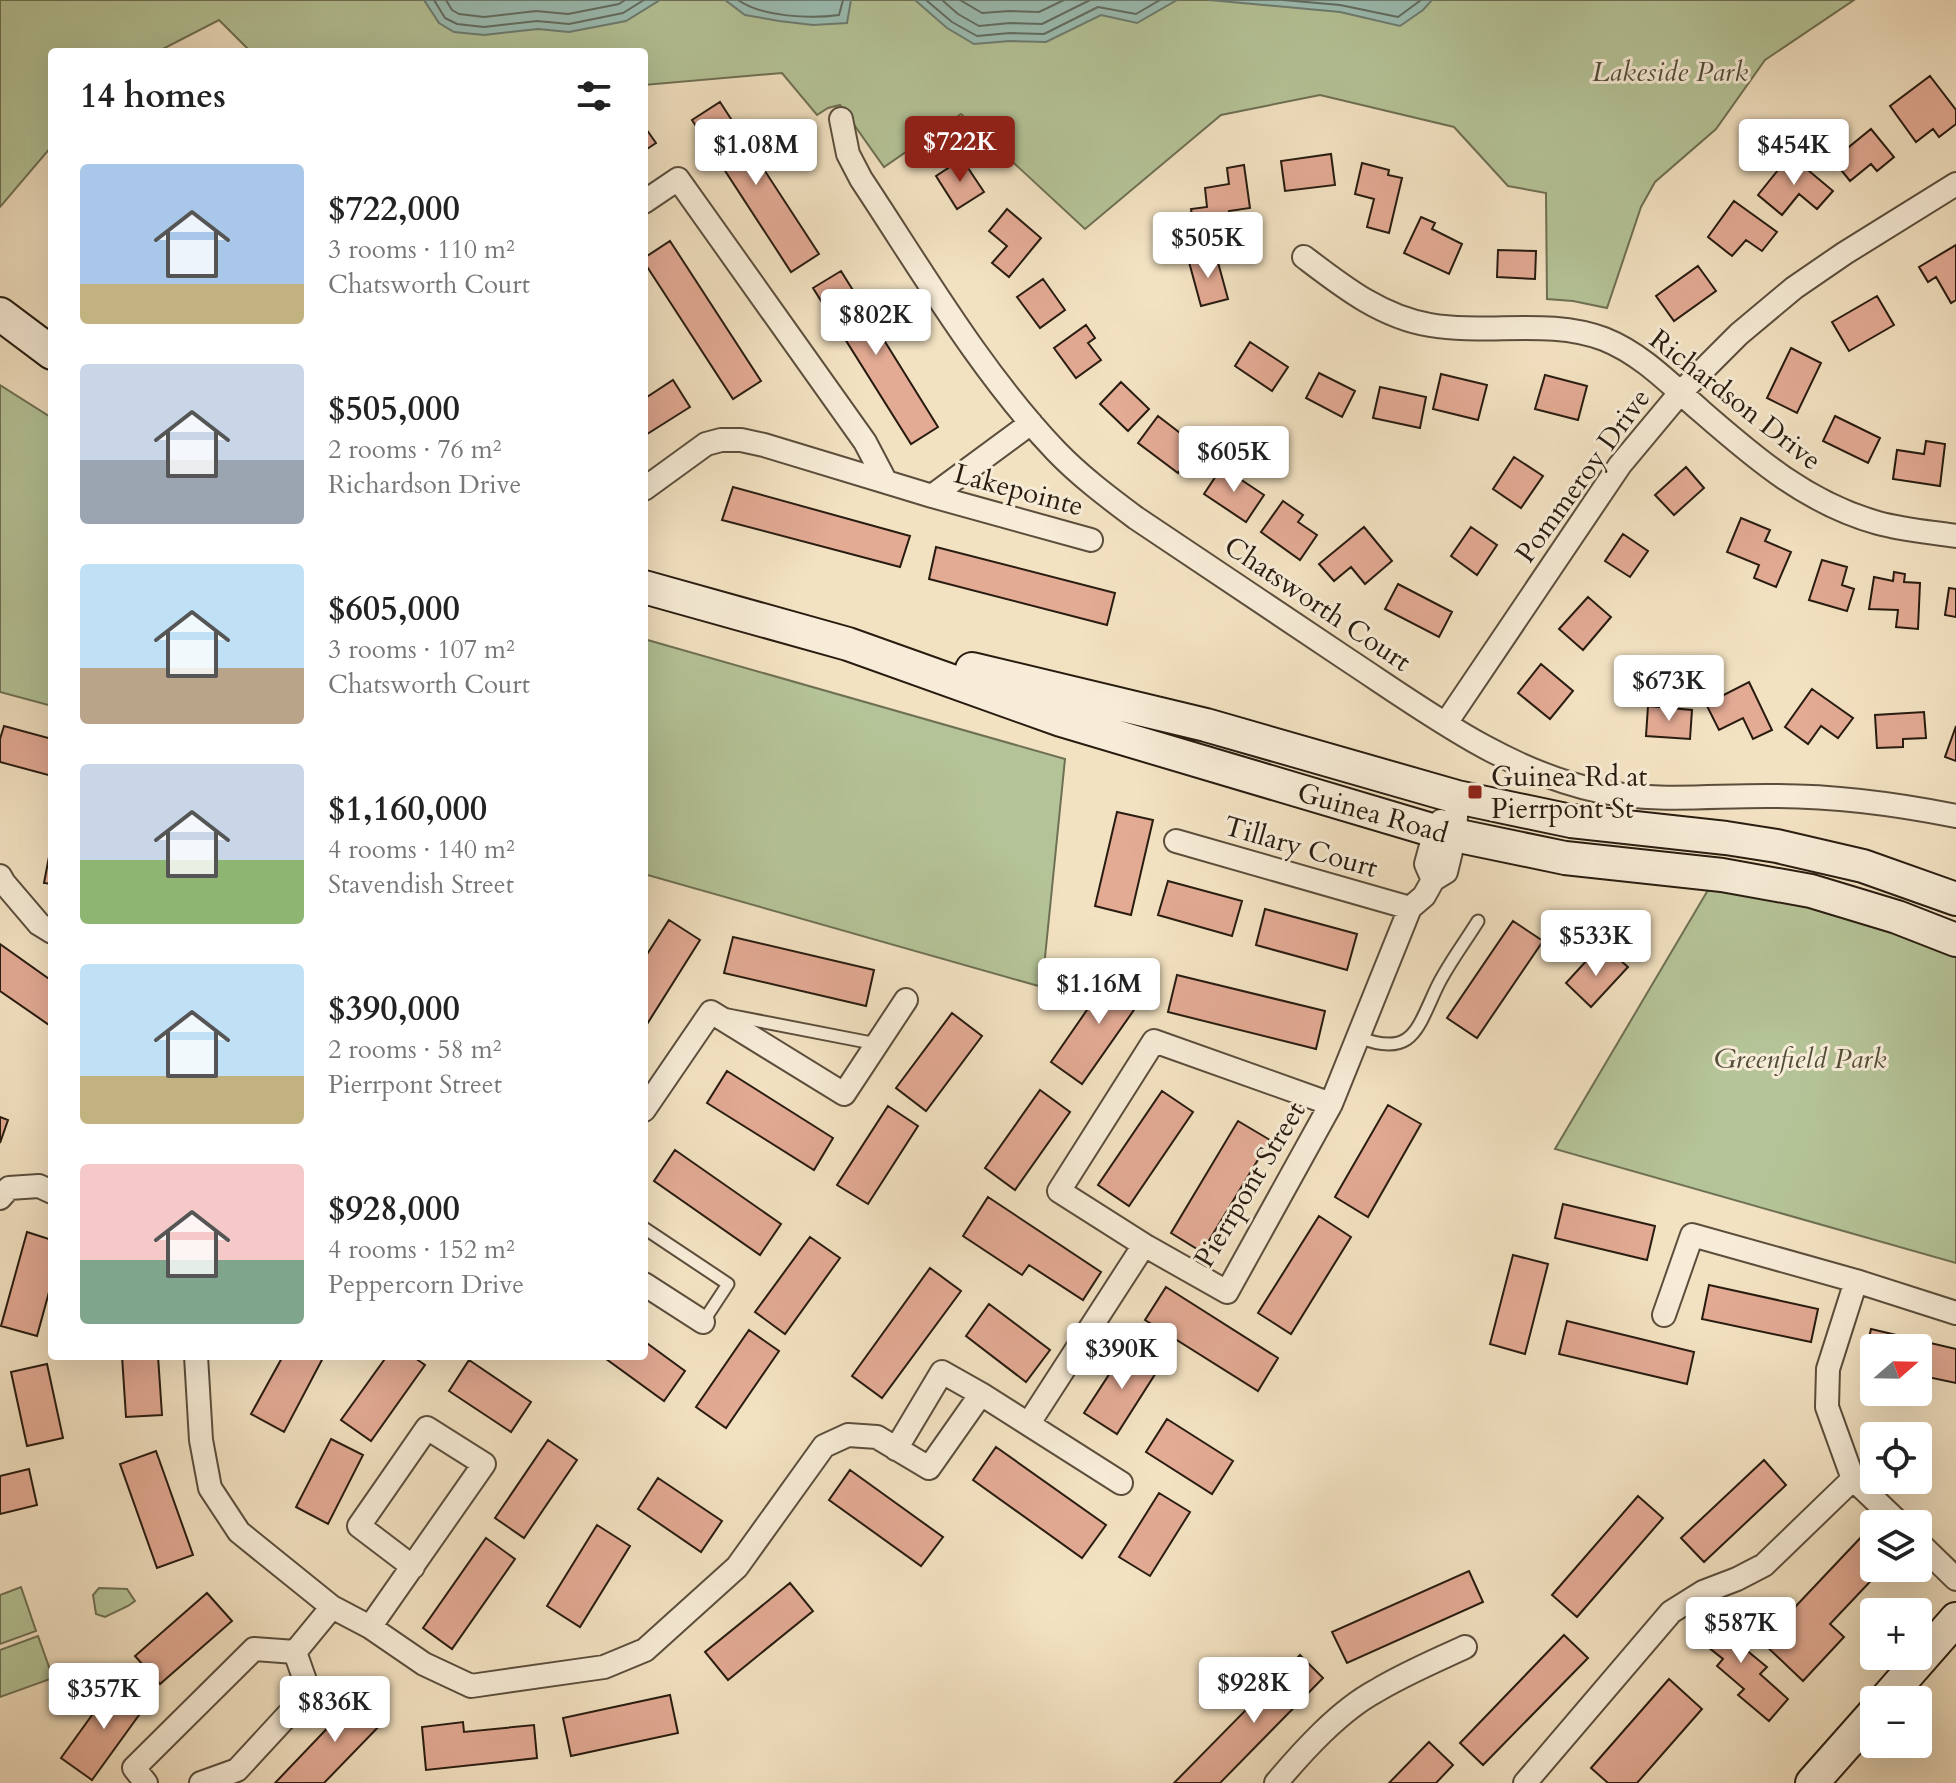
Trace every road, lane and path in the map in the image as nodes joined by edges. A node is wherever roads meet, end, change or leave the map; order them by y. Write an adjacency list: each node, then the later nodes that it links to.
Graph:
1 (841, 119): 8 (street, Chatsworth Court)
2 (1956, 184): 7 (street, Pommeroy Drive)
3 (648, 199): 9 (street)
4 (1304, 257): 7 (street, Richardson Drive)
5 (0, 314): 6 (main road)
6 (48, 350)
7 (1680, 393): 12 (street, Richardson Drive); 16 (street, Pommeroy Drive)
8 (1031, 423): 11 (street); 16 (street, Chatsworth Court)
9 (886, 482): 10 (street, Lakepointe); 11 (street, Lakepointe)
10 (648, 486)
11 (932, 496): 13 (street, Lakepointe)
12 (1956, 536)
13 (1091, 540)
14 (648, 588): 15 (main road, Guinea Road)
15 (848, 644): 17 (main road, Guinea Road); 19 (main road, Guinea Road)
16 (1446, 723): 18 (street)
17 (1457, 797): 19 (street, Pierrpont Street); 22 (main road, Guinea Road)
18 (1956, 816)
19 (1445, 833): 23 (street, Pierrpont Street); 26 (main road, Guinea Road)
20 (1176, 841): 23 (street, Tillary Court)
21 (0, 876): 25 (street)
22 (1956, 899)
23 (1410, 908): 29 (street, Pierrpont Street)
24 (1478, 921): 29 (lane)
25 (48, 930)
26 (1956, 940)
27 (906, 1000): 30 (street)
28 (711, 1012): 30 (lane); 30 (street); 31 (street)
29 (1358, 1037): 32 (street, Pierrpont Street)
30 (877, 1044)
31 (648, 1104)
32 (1331, 1104): 36 (street, Pierrpont Street); 36 (street)
33 (48, 1190): 34 (street)
34 (0, 1198)
35 (648, 1231): 41 (lane)
36 (1144, 1245): 44 (street)
37 (1856, 1281): 39 (street); 40 (street); 46 (street)
38 (648, 1287): 41 (street)
39 (1956, 1313)
40 (1664, 1315)
41 (703, 1322)
42 (196, 1360): 52 (street)
43 (981, 1394): 44 (street); 45 (street); 45 (street)
44 (1029, 1423): 47 (street)
45 (896, 1449): 54 (street)
46 (1853, 1479): 48 (street); 62 (street)
47 (1121, 1483)
48 (1885, 1510)
49 (1932, 1556): 51 (street)
50 (413, 1567): 50 (street); 54 (street)
51 (1956, 1579)
52 (332, 1607): 54 (street); 56 (street)
53 (1956, 1619): 57 (main road)
54 (370, 1627)
55 (1465, 1647): 61 (street)
56 (295, 1652): 59 (street); 60 (street)
57 (1897, 1686)
58 (1860, 1729): 63 (main road)
59 (146, 1783)
60 (201, 1783)
61 (1276, 1783)
62 (1525, 1783)
63 (1812, 1783)

